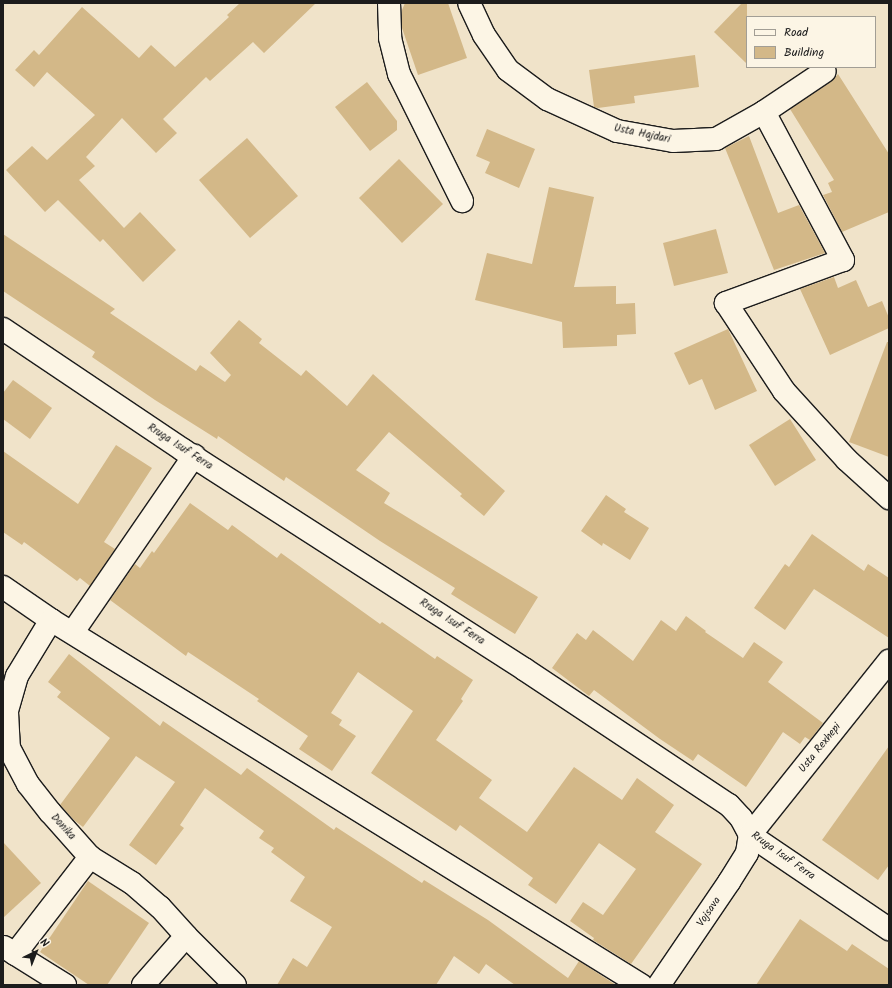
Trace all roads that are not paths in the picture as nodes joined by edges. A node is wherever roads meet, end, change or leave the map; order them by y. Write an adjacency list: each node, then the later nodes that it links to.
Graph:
1 (389, 3): 5 (street)
2 (469, 3): 4 (street, Usta Hajdari)
3 (825, 71): 4 (street, Usta Hajdari)
4 (764, 112): 8 (street)
5 (462, 201)
6 (3, 329): 7 (street, Rruga Isuf Ferra)
7 (194, 456): 11 (street); 13 (street, Rruga Isuf Ferra)
8 (889, 498)
9 (3, 587): 10 (street)
10 (51, 620): 11 (street); 14 (street, Donika)
11 (73, 632): 21 (street)
12 (889, 661): 13 (street, Usta Rexhepi)
13 (750, 835): 15 (street, Rruga Isuf Ferra); 22 (street, Vojsava)
14 (90, 857): 16 (street, Donika); 17 (street)
15 (889, 929)
16 (186, 936): 19 (street); 20 (street, Donika)
17 (9, 950): 18 (street)
18 (65, 985)
19 (143, 985)
20 (235, 985)
21 (640, 985)
22 (659, 985)

